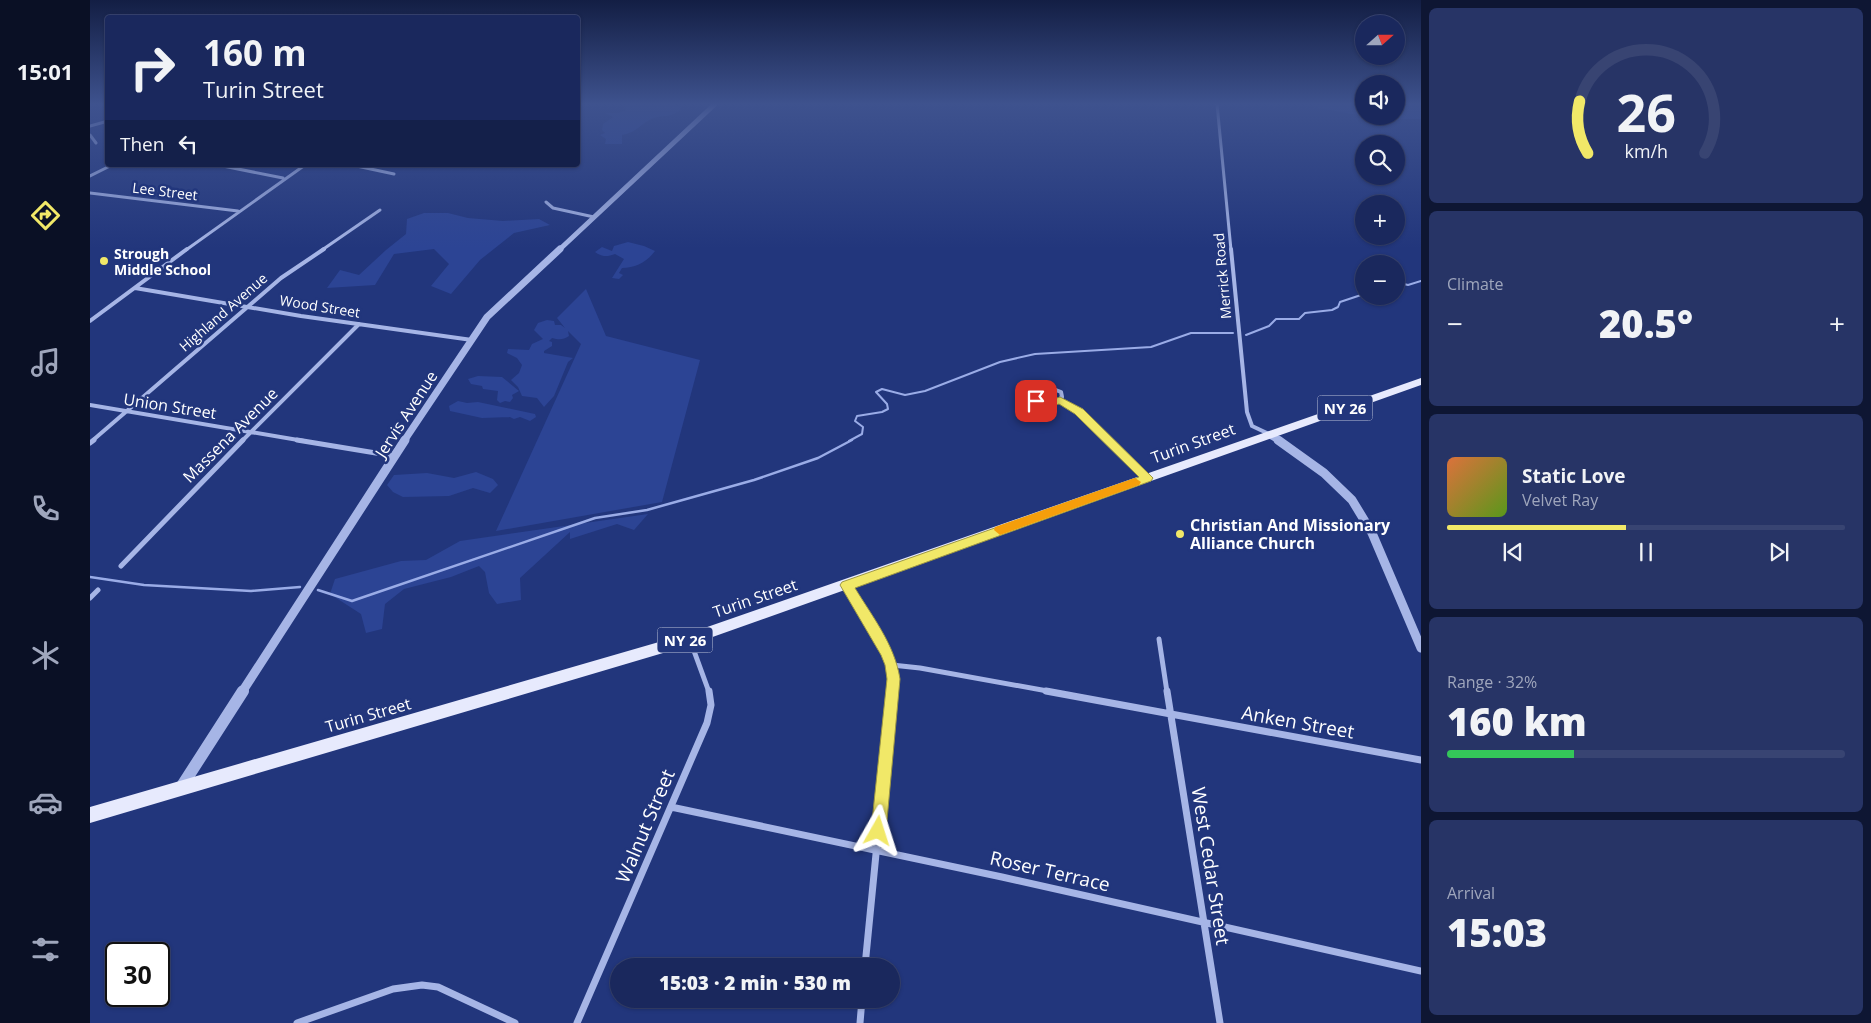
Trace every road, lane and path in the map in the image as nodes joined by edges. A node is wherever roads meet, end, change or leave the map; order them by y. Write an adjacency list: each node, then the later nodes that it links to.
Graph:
1 (664, 152): 14 (street, Jervis Avenue)
2 (1222, 152): 25 (street, Merrick Road)
3 (108, 167): 8 (street)
4 (228, 167): 9 (street)
5 (302, 167): 9 (street)
6 (361, 167): 7 (street)
7 (394, 174)
8 (90, 176)
9 (283, 178): 13 (street)
10 (90, 193): 13 (street, Lee Street)
11 (546, 202): 14 (street)
12 (380, 210): 16 (street, Highland Avenue)
13 (238, 211): 15 (street)
14 (594, 217): 19 (street, Jervis Avenue)
15 (135, 288): 16 (street, Wood Street); 17 (street)
16 (248, 306): 18 (street, Wood Street); 23 (street, Highland Avenue)
17 (90, 321)
18 (359, 324): 19 (street, Wood Street); 24 (street, Massena Avenue)
19 (472, 340): 27 (street, Jervis Avenue)
20 (1421, 381): 25 (main road, Turin Street / NY 26)
21 (1060, 401): 21 (street); 28 (street)
22 (90, 405): 23 (street, Union Street)
23 (126, 411): 24 (street, Union Street); 26 (street, Highland Avenue)
24 (253, 432): 27 (street, Union Street); 29 (street, Massena Avenue)
25 (1270, 435): 28 (main road, Turin Street / NY 26); 35 (street)
26 (90, 443)
27 (394, 456): 39 (street, Jervis Avenue)
28 (1147, 478): 30 (main road, Turin Street / NY 26)
29 (121, 566)
30 (847, 585): 33 (main road, Turin Street / NY 26); 36 (street)
31 (98, 590): 32 (street)
32 (90, 598)
33 (690, 639): 39 (main road, Turin Street / NY 26); 40 (street, Walnut Street)
34 (1159, 639): 37 (street, West Cedar Street)
35 (1421, 648)
36 (892, 665): 37 (street); 42 (street)
37 (1170, 714): 38 (street, Anken Street); 43 (street, West Cedar Street)
38 (1421, 760)
39 (180, 789): 41 (main road, Turin Street / NY 26)
40 (672, 807): 42 (street, Roser Terrace); 49 (street, Walnut Street)
41 (90, 815)
42 (876, 850): 43 (street, Roser Terrace); 44 (street)
43 (1203, 922): 45 (street, Roser Terrace); 51 (street, West Cedar Street)
44 (866, 958)
45 (1421, 971)
46 (861, 1008): 50 (street)
47 (297, 1023): 48 (street)
48 (515, 1023)
49 (577, 1023)
50 (860, 1023)
51 (1220, 1023)

